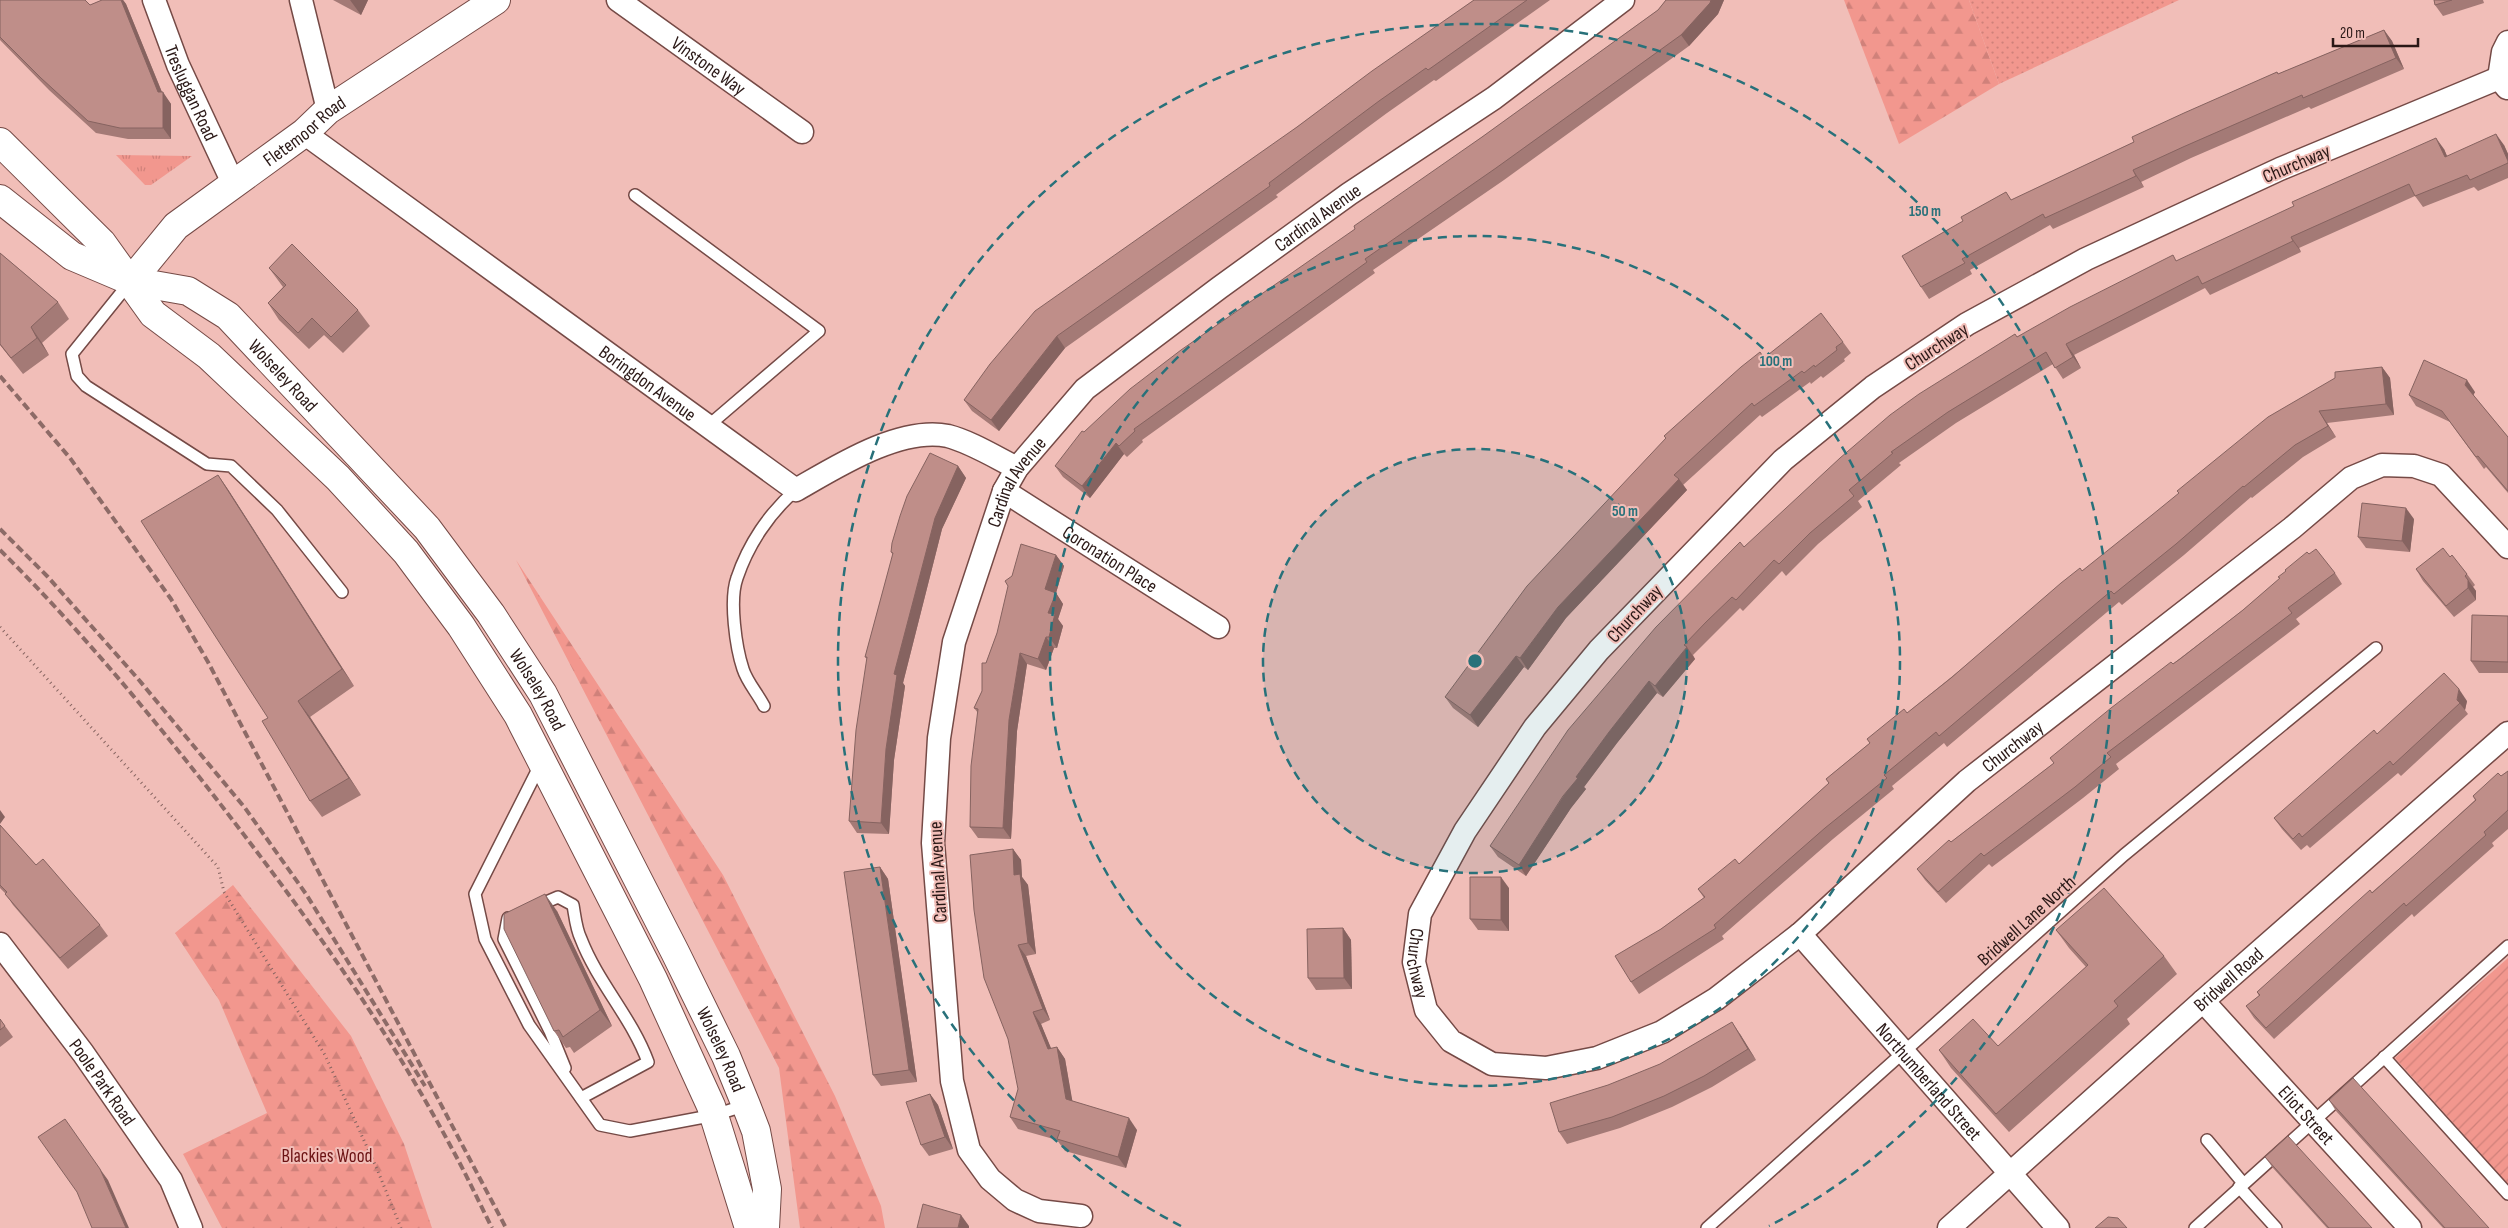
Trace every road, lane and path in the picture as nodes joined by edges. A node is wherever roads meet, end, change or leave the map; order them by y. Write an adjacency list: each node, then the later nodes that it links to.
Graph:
1 (154, 0): 12 (street, Tresluggan Road)
2 (301, 0): 8 (street)
3 (496, 0): 8 (street, Fletemoor Road)
4 (618, 0): 9 (street, Vinstone Way)
5 (1623, 0): 17 (street, Cardinal Avenue)
6 (2508, 42): 7 (street, Churchway)
7 (2503, 84): 28 (street, Churchway)
8 (328, 110): 10 (street, Fletemoor Road)
9 (802, 132)
10 (304, 133): 12 (street, Fletemoor Road); 16 (street, Boringdon Avenue)
11 (0, 142): 15 (street, Wolseley Road)
12 (233, 183): 15 (street, Fletemoor Road)
13 (635, 195): 16 (lane)
14 (0, 199): 15 (street, Wolseley Road)
15 (131, 281): 21 (lane); 27 (street, Wolseley Road); 36 (street, Wolseley Road)
16 (708, 426): 18 (street, Boringdon Avenue)
17 (1017, 468): 18 (street); 19 (street, Cardinal Avenue)
18 (796, 490): 25 (lane)
19 (1004, 492): 23 (street, Coronation Place); 44 (street, Cardinal Avenue)
20 (2508, 547): 28 (street, Churchway)
21 (342, 592)
22 (0, 627): 46 (path)
23 (1218, 627)
24 (2376, 648): 32 (lane, Bridwell Lane North)
25 (764, 706)
26 (2508, 734): 31 (street, Bridwell Road)
27 (542, 762): 34 (lane); 37 (street, Wolseley Road)
28 (1800, 934): 32 (street, Northumberland Street)
29 (0, 944): 45 (street, Poole Park Road)
30 (2508, 946): 33 (lane)
31 (2202, 1001): 38 (street, Eliot Street); 40 (street, Bridwell Road)
32 (1904, 1054): 40 (street, Northumberland Street); 49 (lane, Bridwell Lane North)
33 (2384, 1057): 38 (lane); 42 (lane)
34 (571, 1084): 35 (lane); 35 (lane)
35 (581, 1098): 37 (lane)
36 (746, 1105): 37 (lane); 48 (street, Wolseley Road)
37 (715, 1115): 47 (street, Wolseley Road)
38 (2313, 1122): 41 (lane); 54 (street, Eliot Street)
39 (2207, 1140): 41 (lane)
40 (2010, 1173): 50 (street, Bridwell Road); 51 (street, Northumberland Street)
41 (2241, 1185): 52 (lane); 53 (lane)
42 (2508, 1194)
43 (1081, 1216): 44 (street, Cardinal Avenue)
44 (1038, 1220)
45 (191, 1228)
46 (401, 1228)
47 (749, 1228)
48 (765, 1228)
49 (1707, 1228)
50 (1949, 1228)
51 (2058, 1228)
52 (2195, 1228)
53 (2276, 1228)
54 (2410, 1228)

